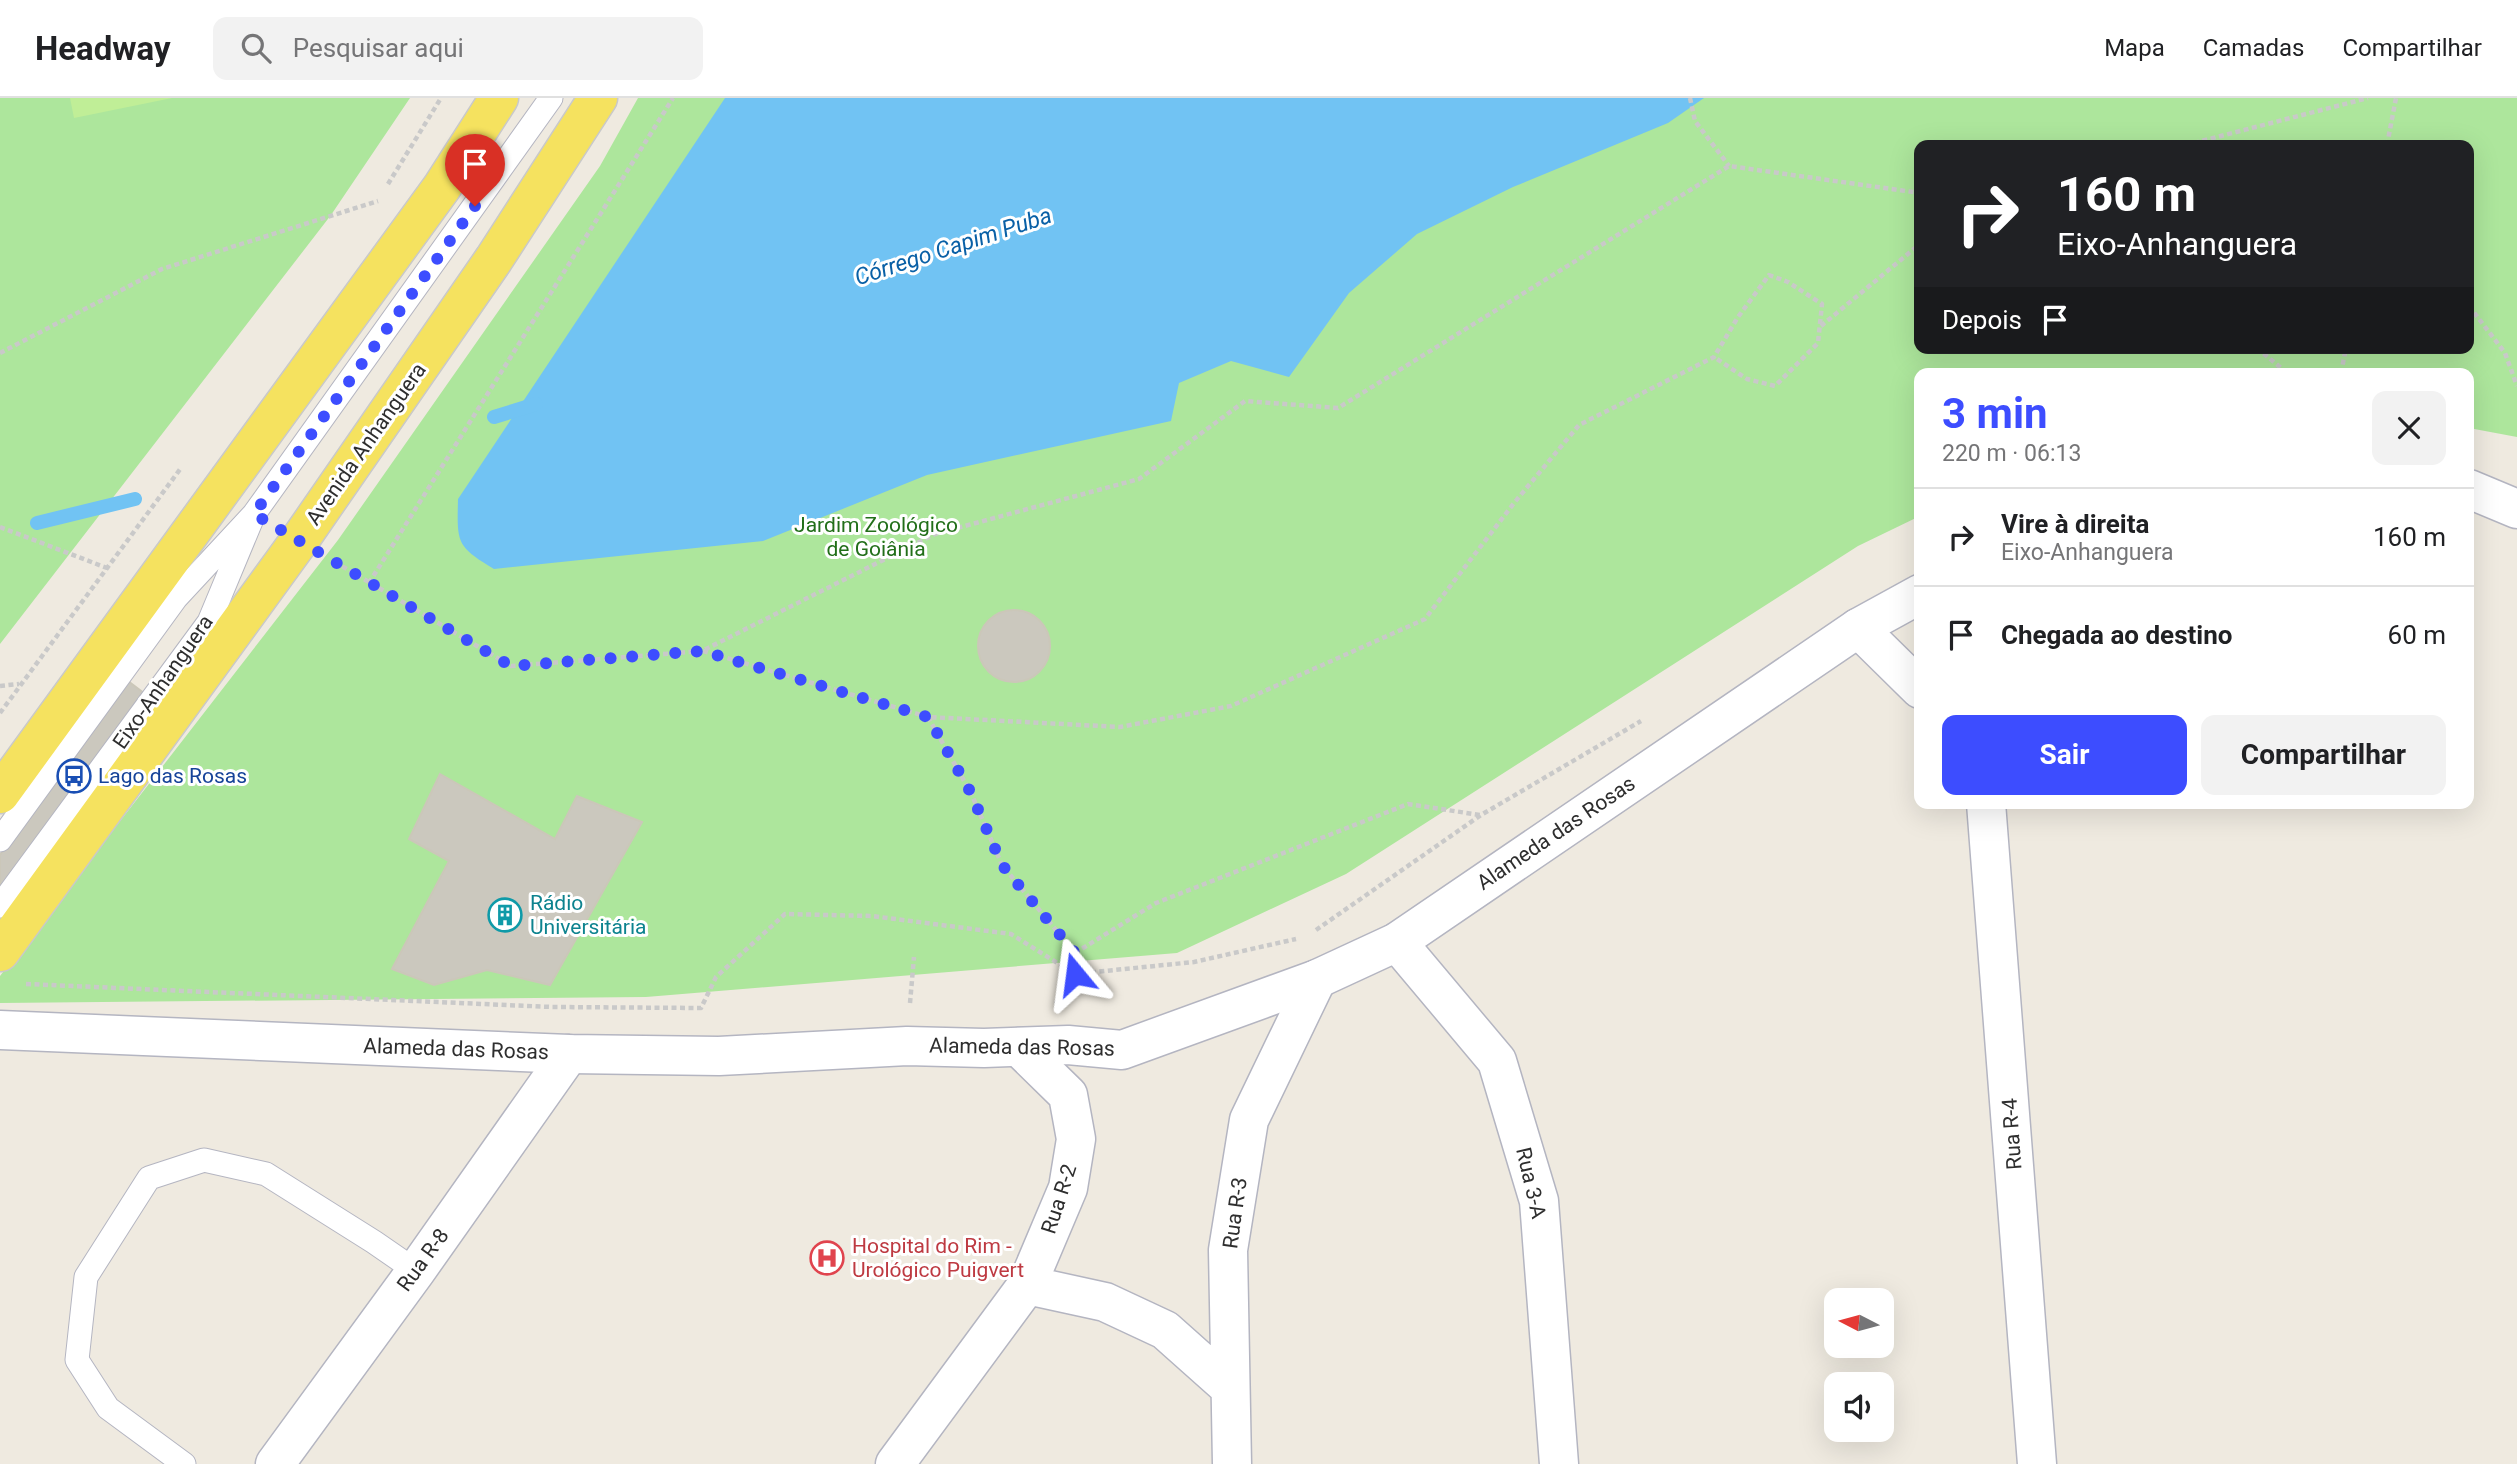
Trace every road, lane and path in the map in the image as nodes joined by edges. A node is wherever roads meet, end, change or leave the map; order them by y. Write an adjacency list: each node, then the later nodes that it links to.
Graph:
1 (441, 98): 13 (path)
2 (499, 98): 31 (main road)
3 (551, 98): 26 (lane, Eixo-Anhanguera)
4 (598, 98): 28 (main road, Avenida Anhanguera)
5 (673, 98): 30 (path)
6 (1690, 98): 11 (path)
7 (2368, 98): 9 (path)
8 (2396, 98): 10 (path)
9 (2205, 140)
10 (2389, 140)
11 (1730, 166): 12 (path); 34 (path)
12 (1914, 192)
13 (378, 201): 14 (path); 18 (path)
14 (370, 212)
15 (1914, 249): 17 (path)
16 (2474, 313): 22 (path)
17 (1820, 327): 20 (path); 20 (path)
18 (0, 353)
19 (2264, 354): 21 (path)
20 (1714, 357): 40 (path)
21 (2281, 368)
22 (2517, 386)
23 (181, 468): 29 (path)
24 (2474, 491): 25 (street)
25 (2517, 509)
26 (254, 514): 44 (lane, Eixo-Anhanguera); 45 (lane, Eixo-Anhanguera)
27 (0, 527): 29 (path)
28 (299, 541): 30 (path); 48 (main road, Avenida Anhanguera)
29 (108, 568): 31 (path); 36 (path)
30 (369, 583): 34 (path)
31 (153, 585): 41 (main road)
32 (1914, 597): 33 (street, Alameda das Rosas)
33 (1858, 628): 35 (street); 46 (street, Alameda das Rosas)
34 (702, 651): 40 (path)
35 (1914, 682)
36 (19, 684): 37 (path); 38 (path)
37 (0, 686)
38 (0, 713)
39 (1649, 716): 43 (path)
40 (928, 717): 47 (path)
41 (0, 794)
42 (1986, 809): 63 (street, Rua R-4)
43 (1481, 815): 47 (path); 49 (path)
44 (0, 840)
45 (0, 906)
46 (1396, 942): 50 (street, Alameda das Rosas); 62 (street, Rua 3-A)
47 (1075, 953): 49 (path)
48 (7, 968): 49 (path)
49 (1075, 974): 51 (path)
50 (1317, 979): 53 (street, Alameda das Rosas); 57 (street, Rua R-3)
51 (1052, 1010)
52 (0, 1030): 54 (street, Alameda das Rosas)
53 (1019, 1047): 54 (street, Alameda das Rosas); 56 (street, Rua R-2)
54 (569, 1054): 55 (street, Rua R-8)
55 (416, 1270): 58 (lane); 59 (street, Rua R-8)
56 (1027, 1285): 57 (street); 60 (street, Rua R-2)
57 (1229, 1387): 61 (street, Rua R-3)
58 (184, 1464)
59 (275, 1464)
60 (895, 1464)
61 (1232, 1464)
62 (1559, 1464)
63 (2037, 1464)

